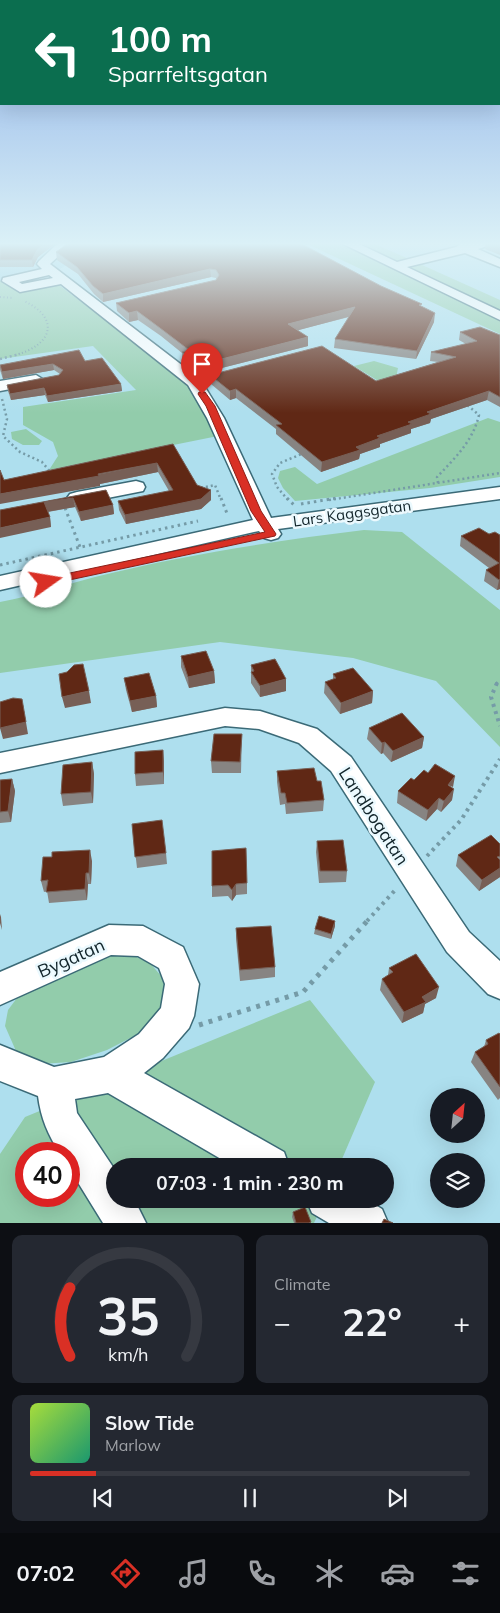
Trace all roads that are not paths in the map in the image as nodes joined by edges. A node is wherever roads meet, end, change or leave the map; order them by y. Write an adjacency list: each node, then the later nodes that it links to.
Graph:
1 (88, 299): 4 (street)
2 (465, 299): 5 (street)
3 (120, 304): 4 (street)
4 (101, 309): 8 (street)
5 (500, 316)
6 (54, 377): 9 (street)
7 (212, 378): 8 (street)
8 (194, 382): 13 (street)
9 (0, 386)
10 (136, 487): 11 (street)
11 (62, 501)
12 (497, 501): 13 (street, Lars Kaggsgatan)
13 (268, 529): 14 (street, Lars Kaggsgatan); 15 (street, Lars Kaggsgatan)
14 (0, 583)
15 (0, 592)
16 (0, 763): 17 (street, Landbogatan)
17 (500, 983)
18 (0, 989): 20 (street, Bygatan)
19 (0, 1063): 21 (street)
20 (111, 1074): 21 (street, Bygatan); 22 (street)
21 (54, 1084): 24 (street)
22 (256, 1158)
23 (342, 1208): 25 (street)
24 (126, 1223)
25 (368, 1223)

